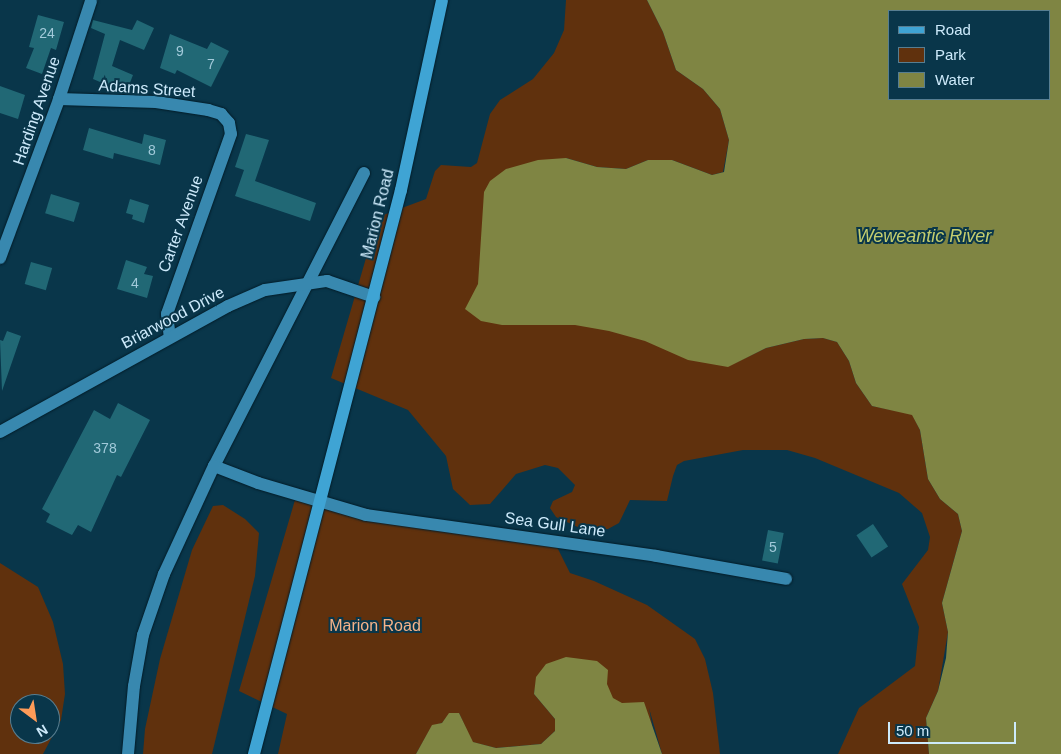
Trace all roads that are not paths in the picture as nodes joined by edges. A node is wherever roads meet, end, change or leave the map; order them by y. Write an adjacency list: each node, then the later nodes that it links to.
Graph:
1 (442, 0): 8 (main road, Marion Road)
2 (91, 1): 3 (street, Harding Avenue)
3 (59, 99): 4 (street, Adams Street); 6 (street, Harding Avenue)
4 (228, 123): 9 (street, Carter Avenue)
5 (364, 173): 7 (street)
6 (0, 258)
7 (311, 281): 8 (street, Briarwood Drive); 9 (street, Briarwood Drive); 11 (street)
8 (374, 297): 12 (main road, Marion Road)
9 (170, 337): 10 (street, Briarwood Drive)
10 (0, 432)
11 (214, 466): 12 (street, Sea Gull Lane); 14 (street)
12 (319, 502): 13 (street, Sea Gull Lane); 15 (main road, Marion Road)
13 (786, 579)
14 (128, 754)
15 (254, 754)

